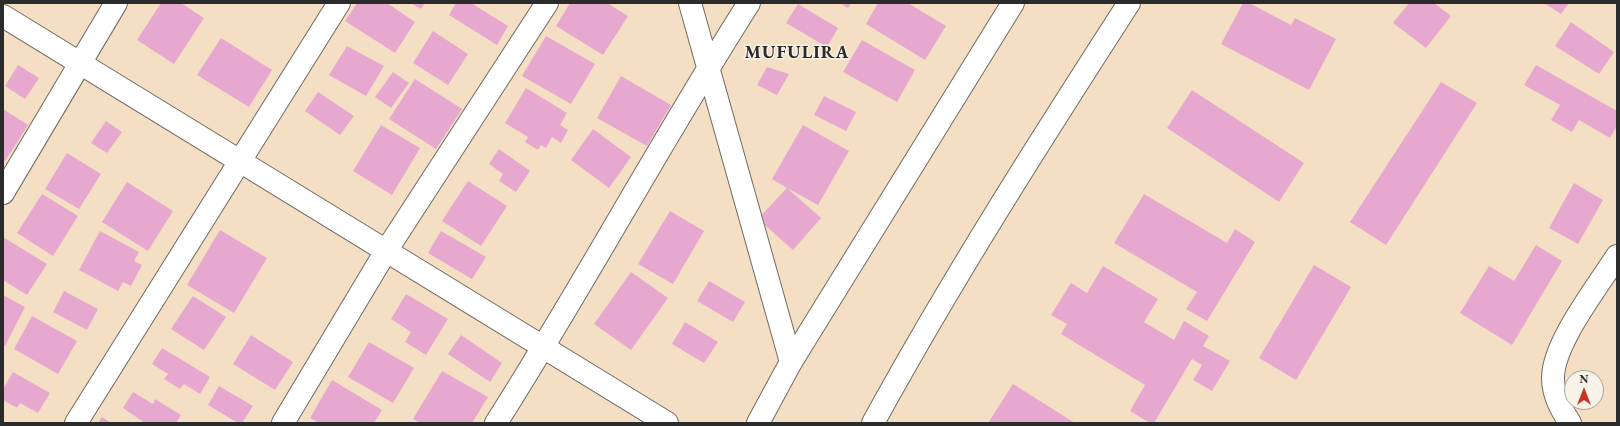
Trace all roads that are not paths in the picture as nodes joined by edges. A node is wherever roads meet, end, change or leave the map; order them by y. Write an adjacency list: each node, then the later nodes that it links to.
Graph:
1 (116, 3): 9 (street)
2 (339, 3): 11 (street)
3 (547, 3): 13 (street)
4 (690, 3): 10 (street)
5 (749, 3): 10 (street)
6 (1014, 3): 16 (street)
7 (1129, 3): 22 (street)
8 (3, 16): 9 (street)
9 (80, 63): 11 (street); 12 (street)
10 (709, 66): 15 (street); 16 (street)
11 (239, 161): 13 (street); 17 (street)
12 (3, 193)
13 (386, 251): 15 (street); 18 (street)
14 (1617, 256): 23 (street)
15 (544, 348): 19 (street); 20 (street)
16 (791, 362): 21 (street)
17 (76, 423)
18 (283, 423)
19 (496, 423)
20 (667, 423)
21 (758, 423)
22 (873, 423)
23 (1570, 423)

